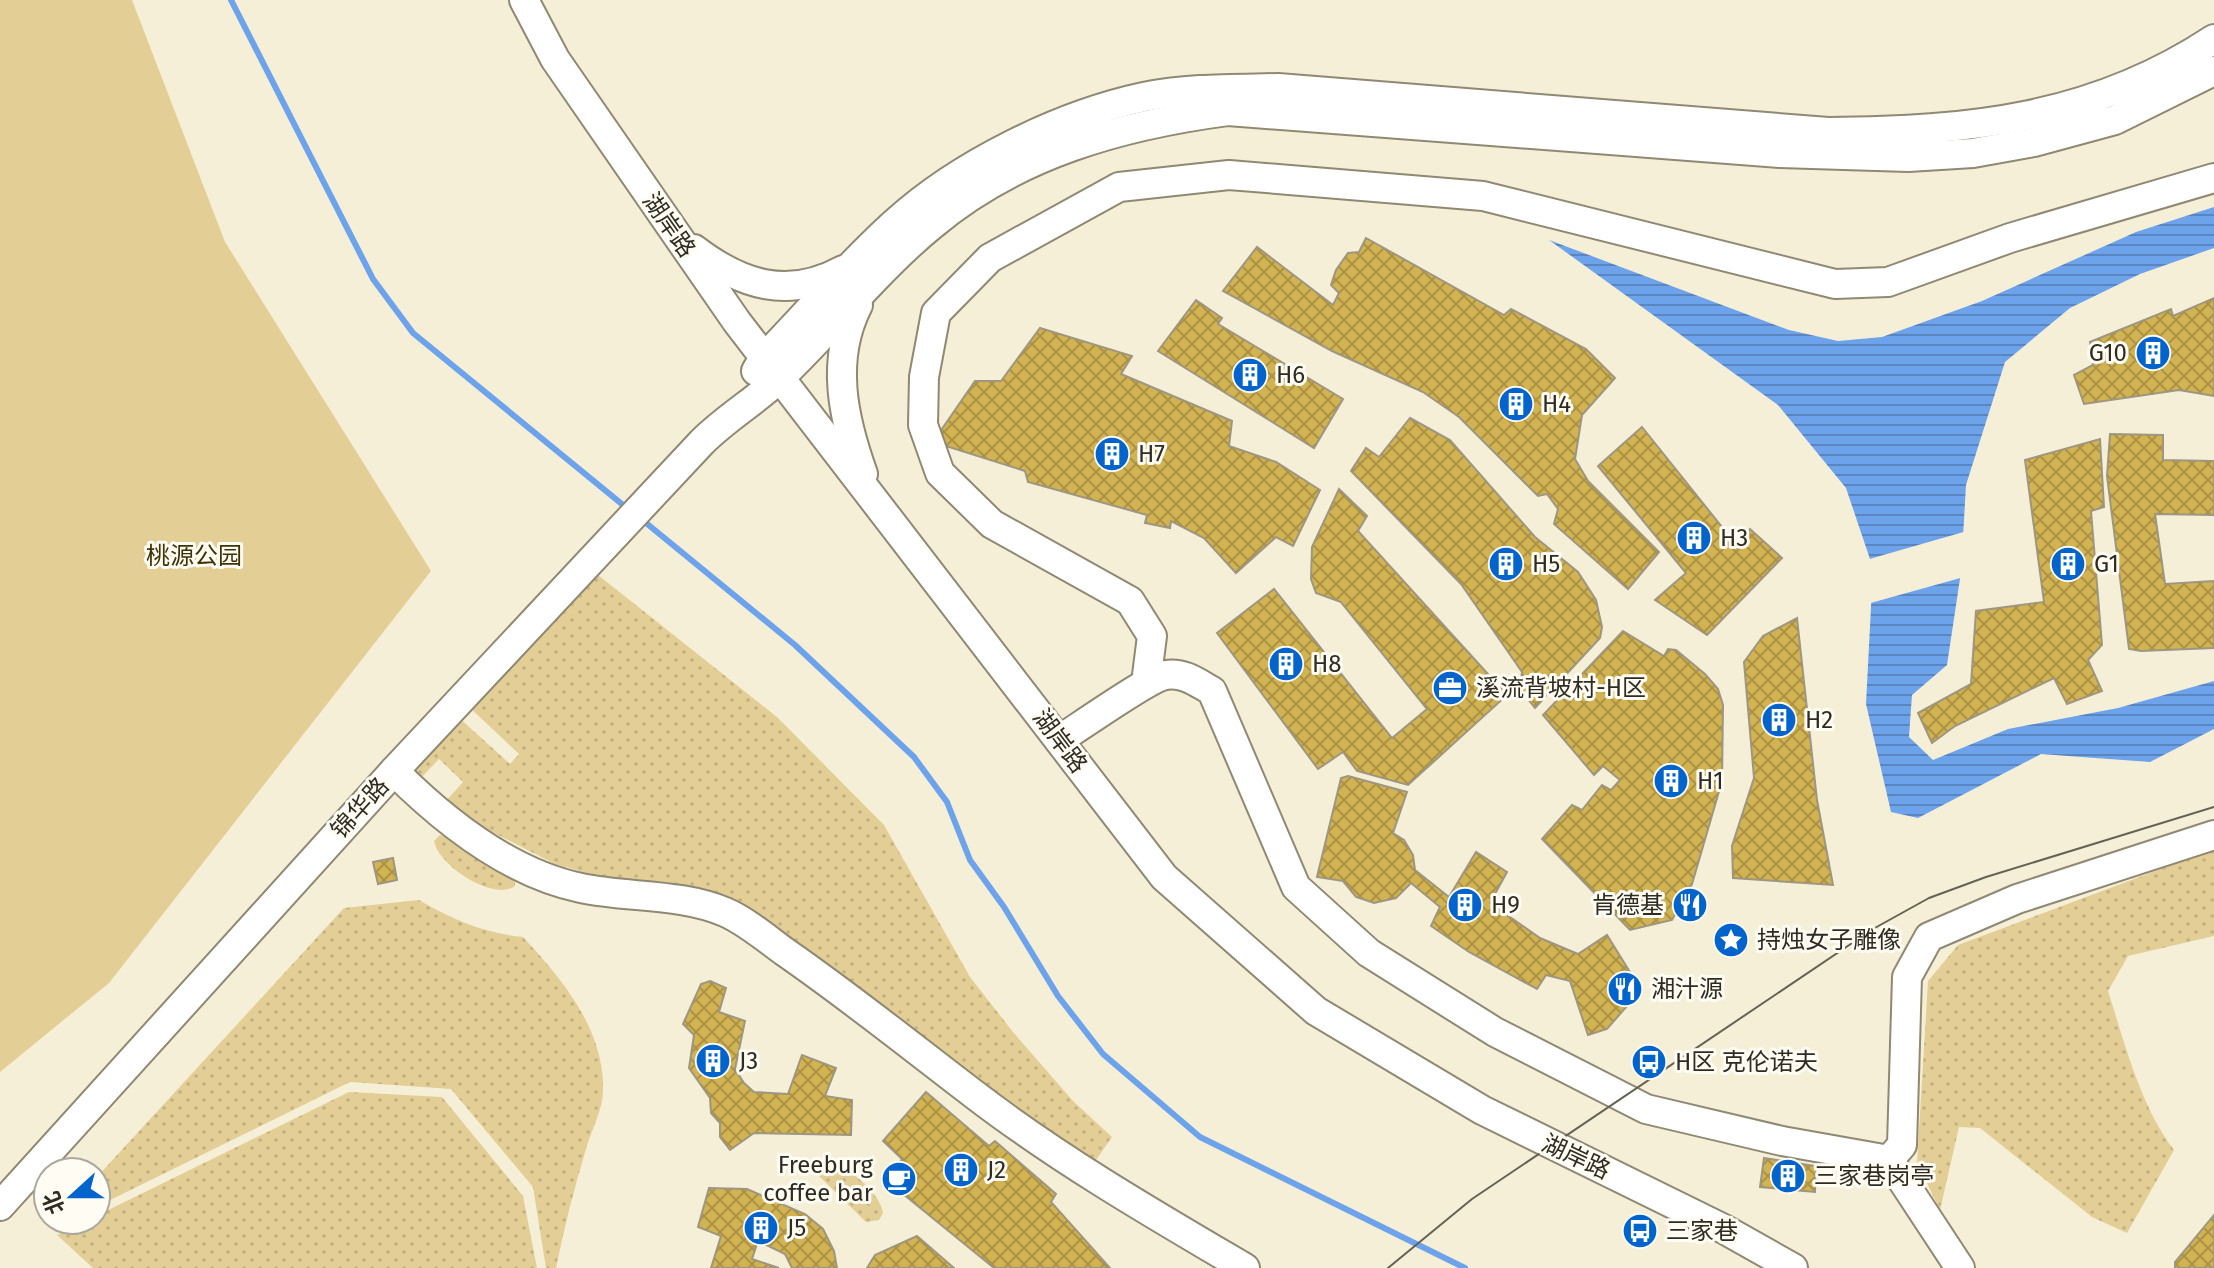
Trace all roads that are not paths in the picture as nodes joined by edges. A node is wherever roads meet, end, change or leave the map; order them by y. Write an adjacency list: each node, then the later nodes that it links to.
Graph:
1 (524, 0): 5 (street, 湖岸路)
2 (2214, 39): 6 (street)
3 (2214, 71): 6 (street)
4 (2214, 178): 9 (street)
5 (670, 227): 6 (street); 7 (street, 湖岸路)
6 (863, 274): 7 (street, 锦华路); 8 (street)
7 (772, 368): 8 (street, 湖岸路); 11 (street, 锦华路)
8 (870, 493): 10 (street, 湖岸路)
9 (1146, 683): 10 (street); 13 (street)
10 (1059, 740): 16 (street, 湖岸路)
11 (394, 771): 14 (street, 锦华路); 15 (street)
12 (2214, 835): 13 (street)
13 (1889, 1160): 17 (street)
14 (0, 1206)
15 (1245, 1268)
16 (1793, 1268)
17 (1960, 1268)

